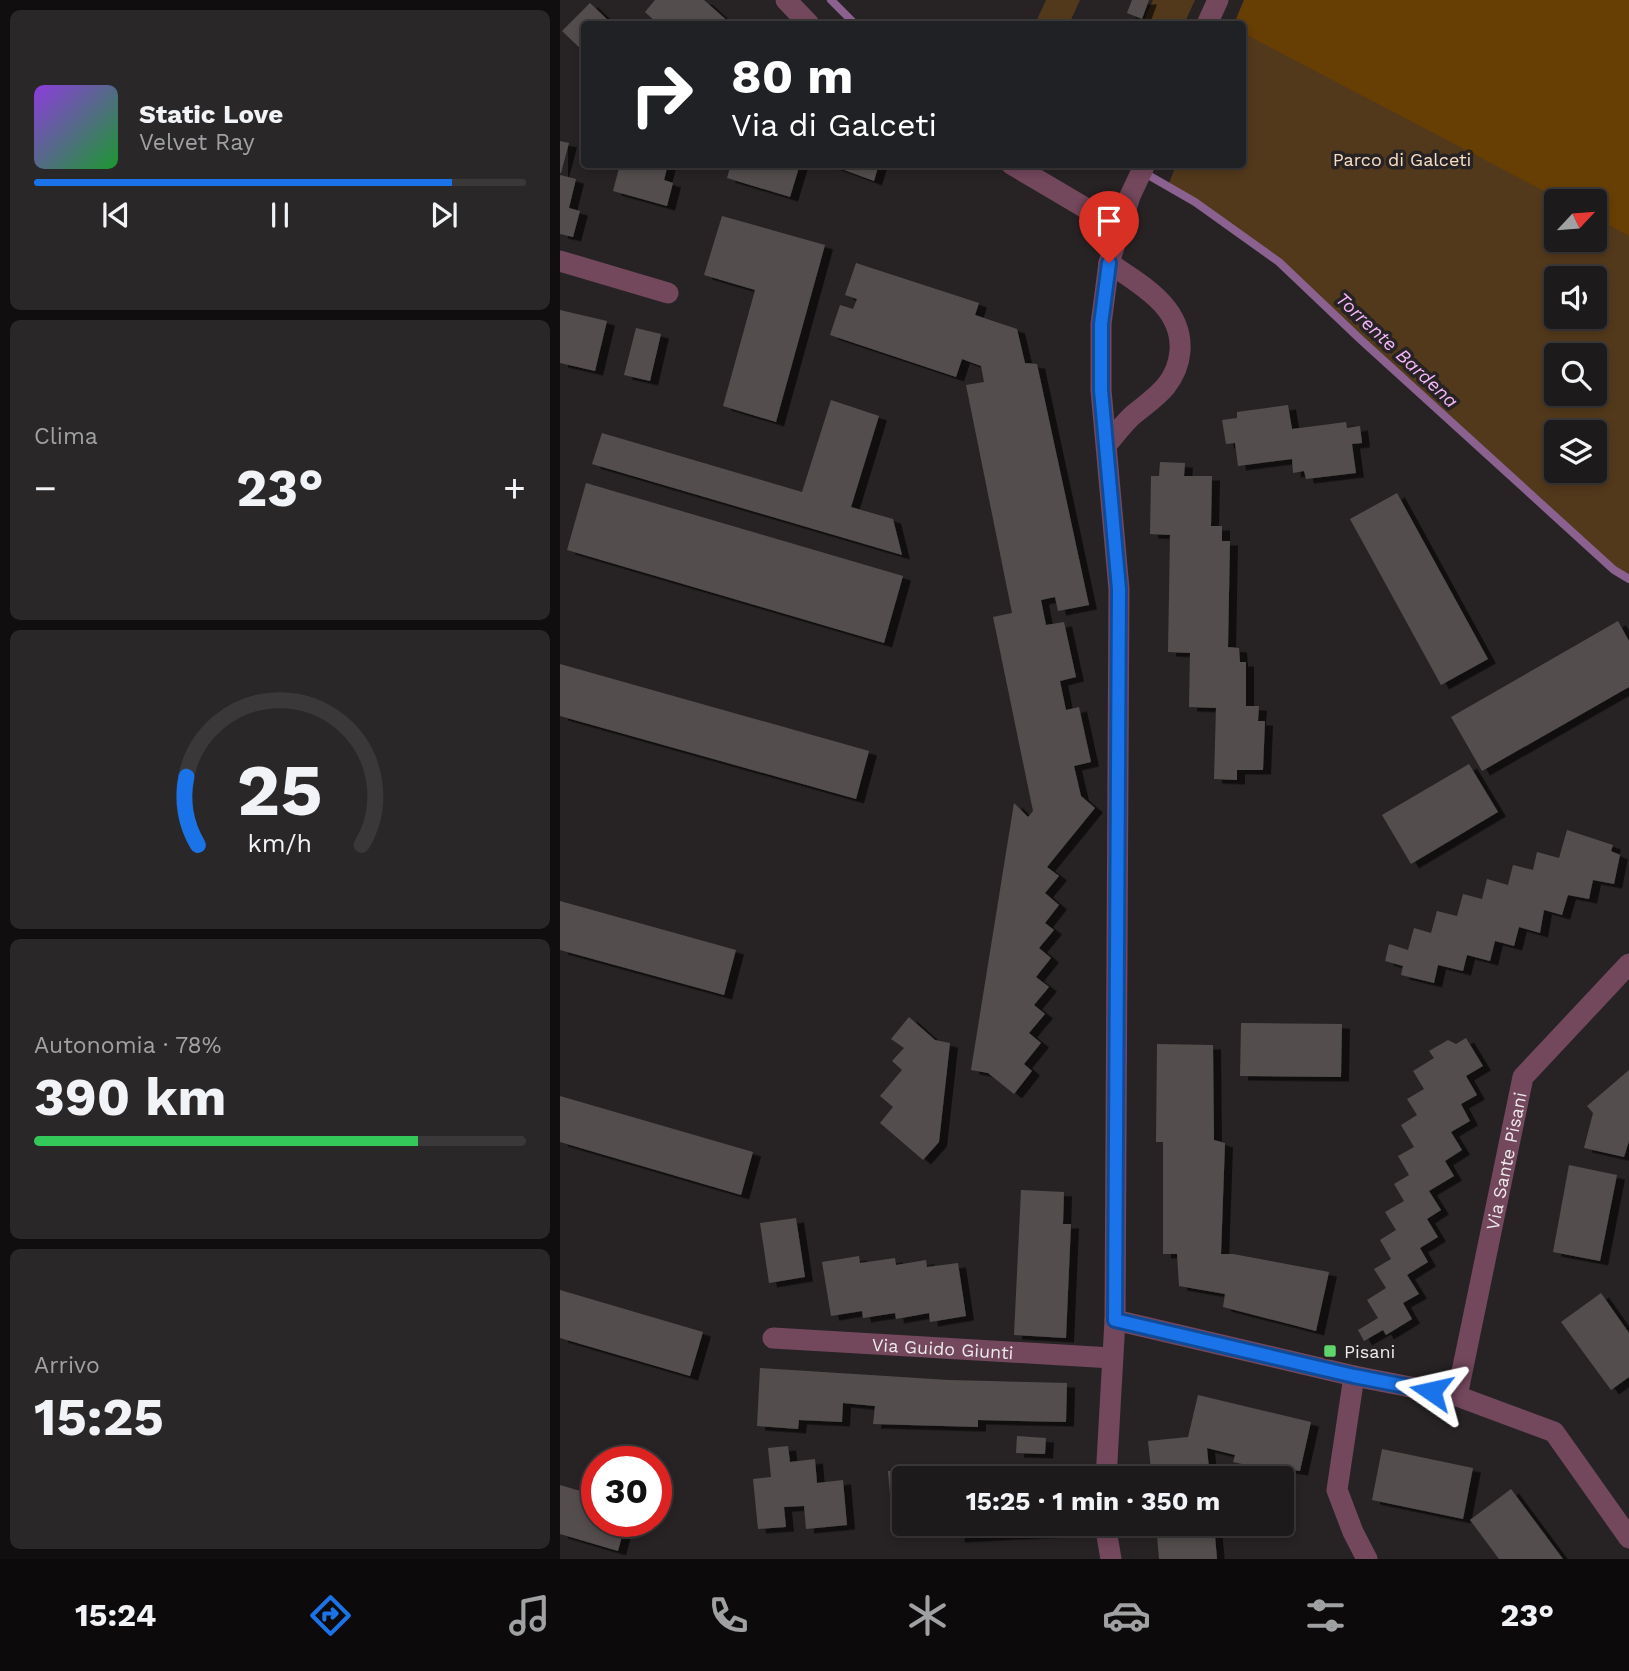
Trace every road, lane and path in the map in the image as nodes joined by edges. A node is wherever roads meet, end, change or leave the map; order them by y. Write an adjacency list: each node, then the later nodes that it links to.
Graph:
1 (786, 0): 3 (street)
2 (1218, 0): 4 (street)
3 (806, 21)
4 (1208, 21)
5 (1019, 168): 7 (street)
6 (1143, 168): 7 (street)
7 (1121, 229): 9 (street)
8 (560, 261): 10 (street)
9 (1109, 263): 11 (street); 11 (street)
10 (668, 293)
11 (1108, 443): 13 (street)
12 (1629, 964): 17 (street, Via Sante Pisani)
13 (1115, 1320): 15 (street); 16 (street)
14 (773, 1338): 15 (street, Via Guido Giunti)
15 (1112, 1358): 18 (street)
16 (1354, 1376): 17 (street); 22 (street)
17 (1457, 1396): 20 (street)
18 (1107, 1466)
19 (1107, 1536): 21 (street)
20 (1629, 1538)
21 (1111, 1559)
22 (1367, 1559)

